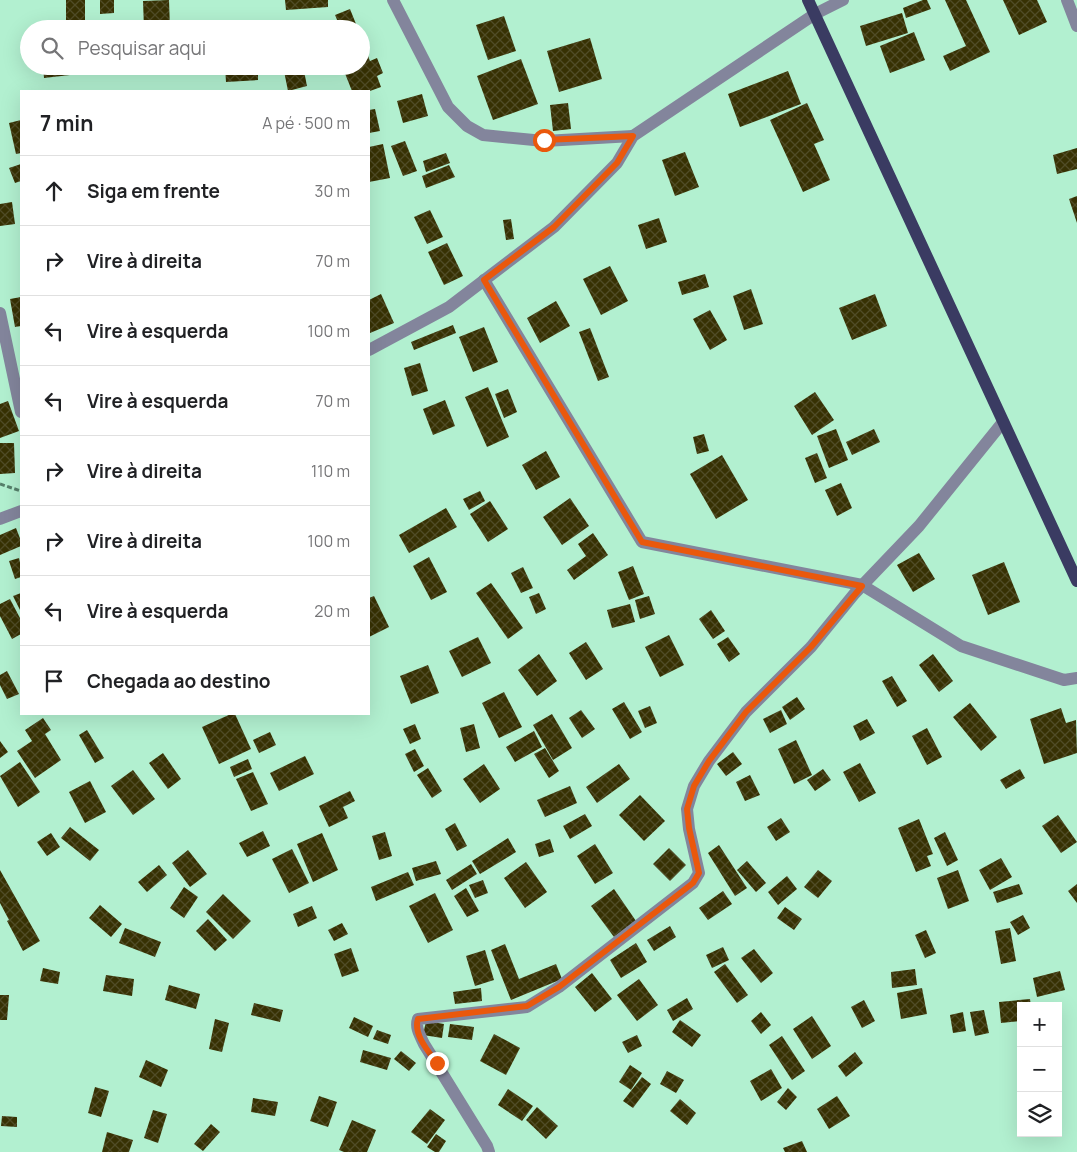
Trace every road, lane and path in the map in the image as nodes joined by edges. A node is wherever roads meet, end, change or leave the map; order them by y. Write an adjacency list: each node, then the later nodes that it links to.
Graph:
1 (393, 0): 7 (street)
2 (808, 0): 5 (main road)
3 (843, 0): 5 (street)
4 (1067, 0): 6 (street)
5 (815, 14): 7 (street); 12 (main road)
6 (1077, 26)
7 (633, 136): 8 (street)
8 (484, 280): 10 (street); 18 (street)
9 (0, 312): 11 (street)
10 (370, 349)
11 (20, 407)
12 (1003, 422): 17 (main road); 18 (street)
13 (0, 484): 14 (path)
14 (20, 491)
15 (20, 511): 16 (street)
16 (0, 518)
17 (1077, 580)
18 (862, 586): 19 (street); 20 (street)
19 (1077, 678)
20 (489, 1152)

